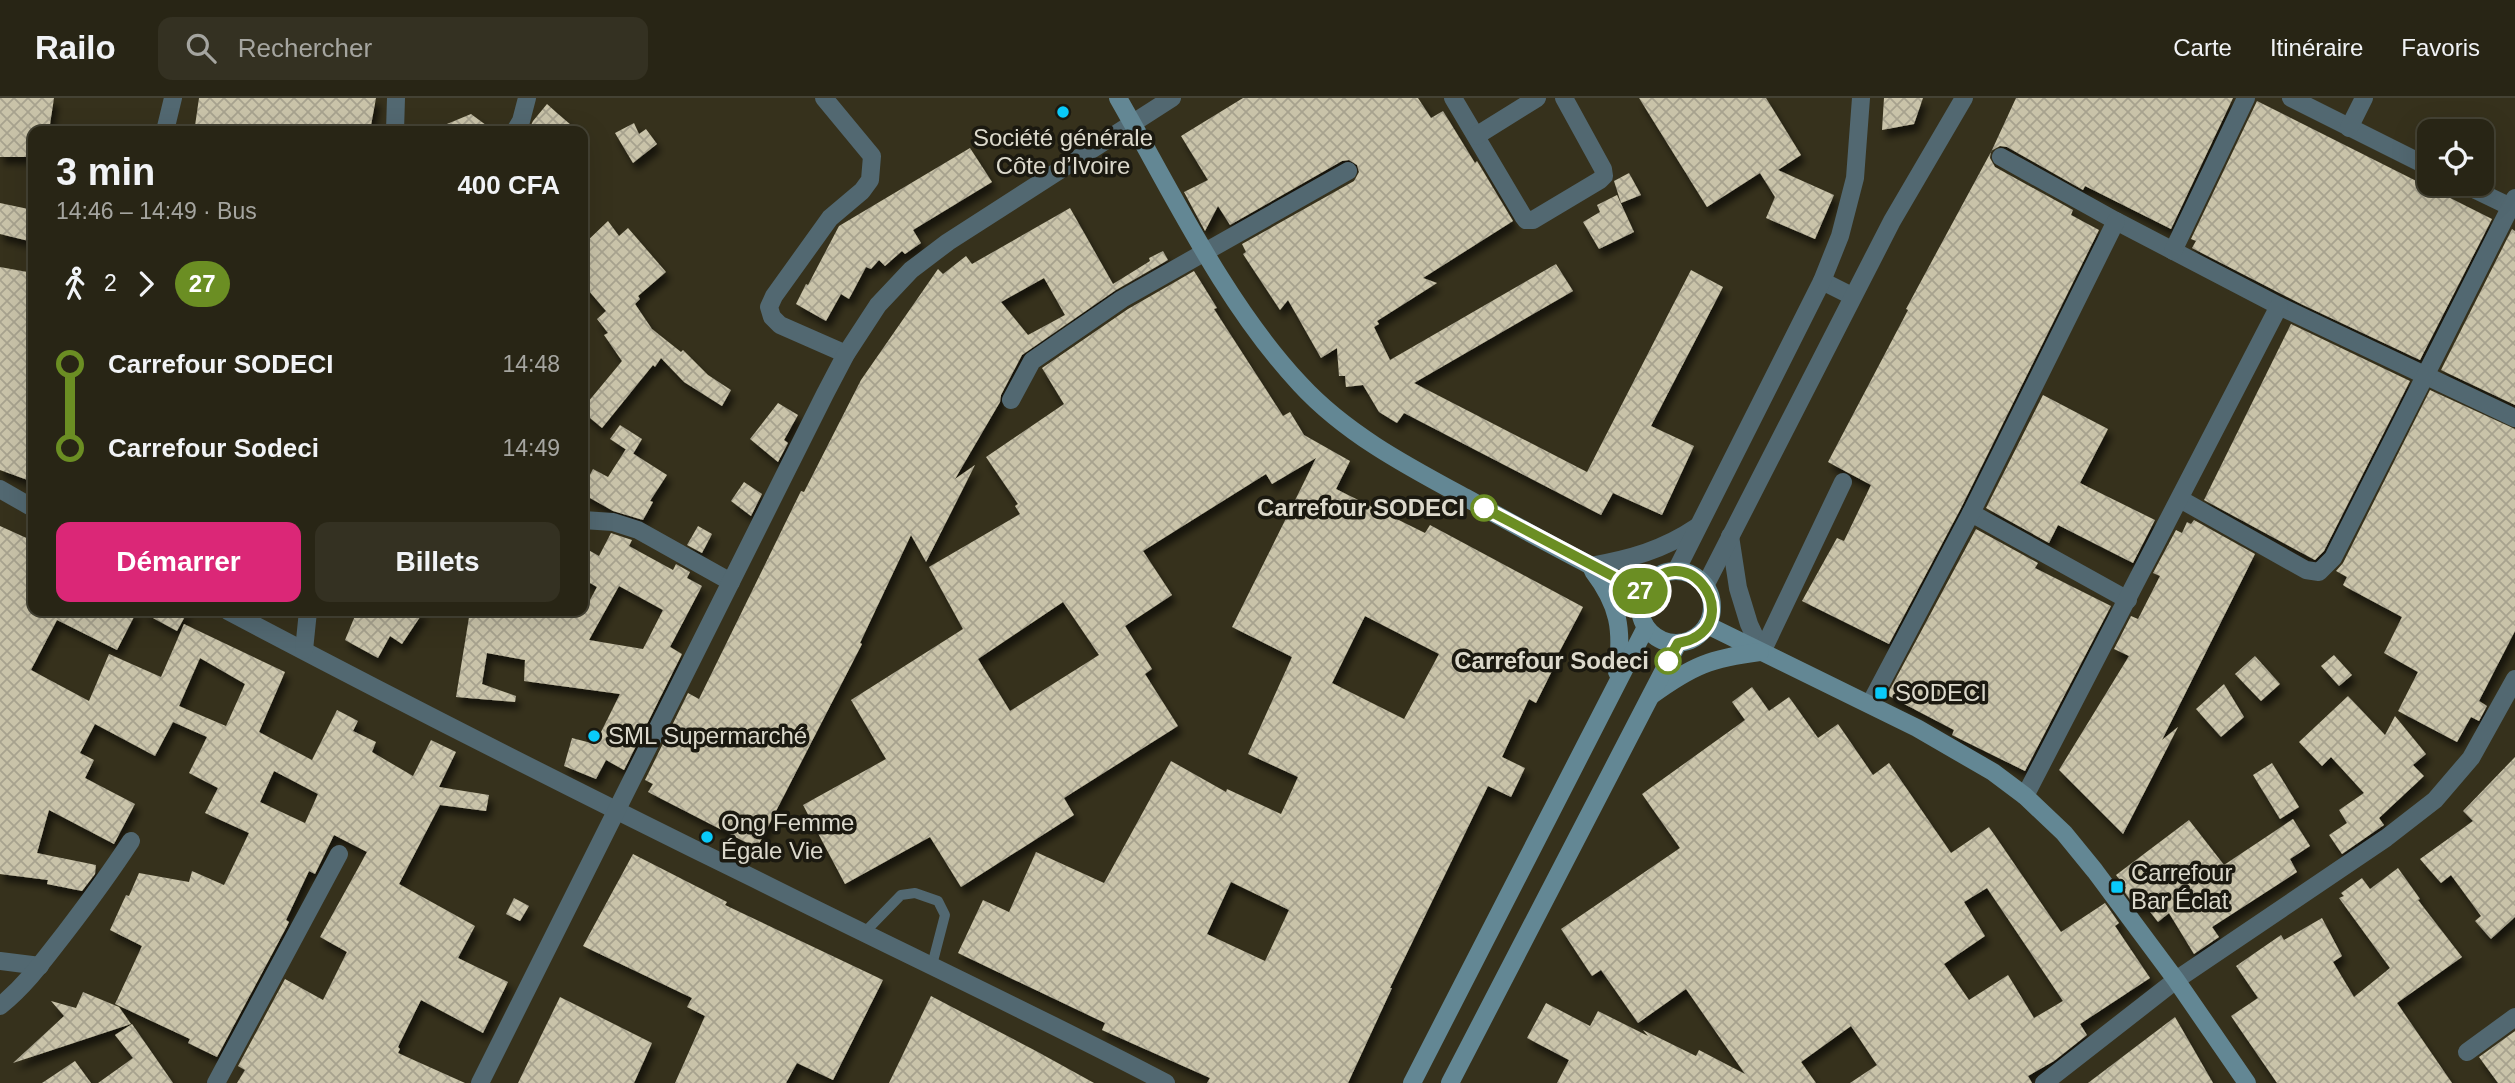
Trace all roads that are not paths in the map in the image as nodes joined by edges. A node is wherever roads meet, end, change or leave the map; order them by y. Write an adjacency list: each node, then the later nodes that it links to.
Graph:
1 (173, 98): 16 (street)
2 (396, 98): 17 (street)
3 (527, 98): 18 (street)
4 (824, 98): 32 (street)
5 (1118, 98): 15 (street)
6 (1172, 98): 15 (street)
7 (1453, 98): 20 (street)
8 (1537, 98): 20 (street)
9 (1564, 98): 20 (street)
10 (1861, 98): 29 (street)
11 (1964, 98): 30 (street)
12 (2246, 98): 27 (street)
13 (2291, 98): 19 (street)
14 (2364, 98): 19 (street)
15 (1132, 122): 28 (street); 32 (street)
16 (166, 126)
17 (395, 126)
18 (518, 126)
19 (2349, 128): 22 (street)
20 (1476, 136)
21 (2001, 157): 26 (street)
22 (2417, 161)
23 (1348, 170): 28 (street)
24 (2492, 196): 25 (street)
25 (2514, 205): 33 (street)
26 (2116, 221): 27 (street); 40 (street)
27 (2173, 251): 31 (street)
28 (1206, 253): 34 (street); 44 (street)
29 (1822, 281): 30 (street); 42 (street)
30 (1852, 296): 43 (street)
31 (2279, 306): 33 (street); 38 (street)
32 (846, 354): 46 (street)
33 (2426, 374): 35 (street); 38 (street)
34 (1011, 400)
35 (2515, 418)
36 (1843, 482): 56 (street)
37 (0, 489): 39 (street)
38 (2180, 499): 49 (street)
39 (28, 505)
40 (1971, 513): 49 (street); 60 (street)
41 (588, 520): 46 (street)
42 (1697, 527): 44 (street); 45 (street)
43 (1730, 536): 47 (street); 56 (street)
44 (1590, 566): 48 (street); 58 (street)
45 (1676, 571): 47 (street); 48 (street)
46 (731, 582): 62 (street)
47 (1705, 586): 52 (street)
48 (1643, 592): 53 (street)
49 (2128, 600): 61 (street)
50 (238, 616): 55 (street)
51 (307, 616): 55 (street)
52 (1707, 625): 54 (street); 56 (street)
53 (1646, 627): 54 (street); 58 (street)
54 (1678, 643): 59 (street)
55 (304, 650): 62 (street)
56 (1762, 652): 59 (street); 60 (street)
57 (2515, 678): 69 (street)
58 (1616, 683): 76 (street)
59 (1649, 697): 77 (street)
60 (1870, 705): 61 (street)
61 (2025, 796): 69 (street)
62 (618, 810): 65 (street); 74 (street)
63 (131, 841): 68 (street)
64 (339, 854): 73 (street)
65 (864, 933): 67 (street); 67 (lane)
66 (0, 961): 68 (street)
67 (932, 965): 75 (street)
68 (40, 966): 70 (street)
69 (2176, 980): 78 (street); 79 (street)
70 (0, 1006)
71 (2515, 1017): 72 (street)
72 (2467, 1052)
73 (216, 1083)
74 (480, 1083)
75 (1167, 1083)
76 (1412, 1083)
77 (1450, 1083)
78 (2044, 1083)
79 (2247, 1083)

